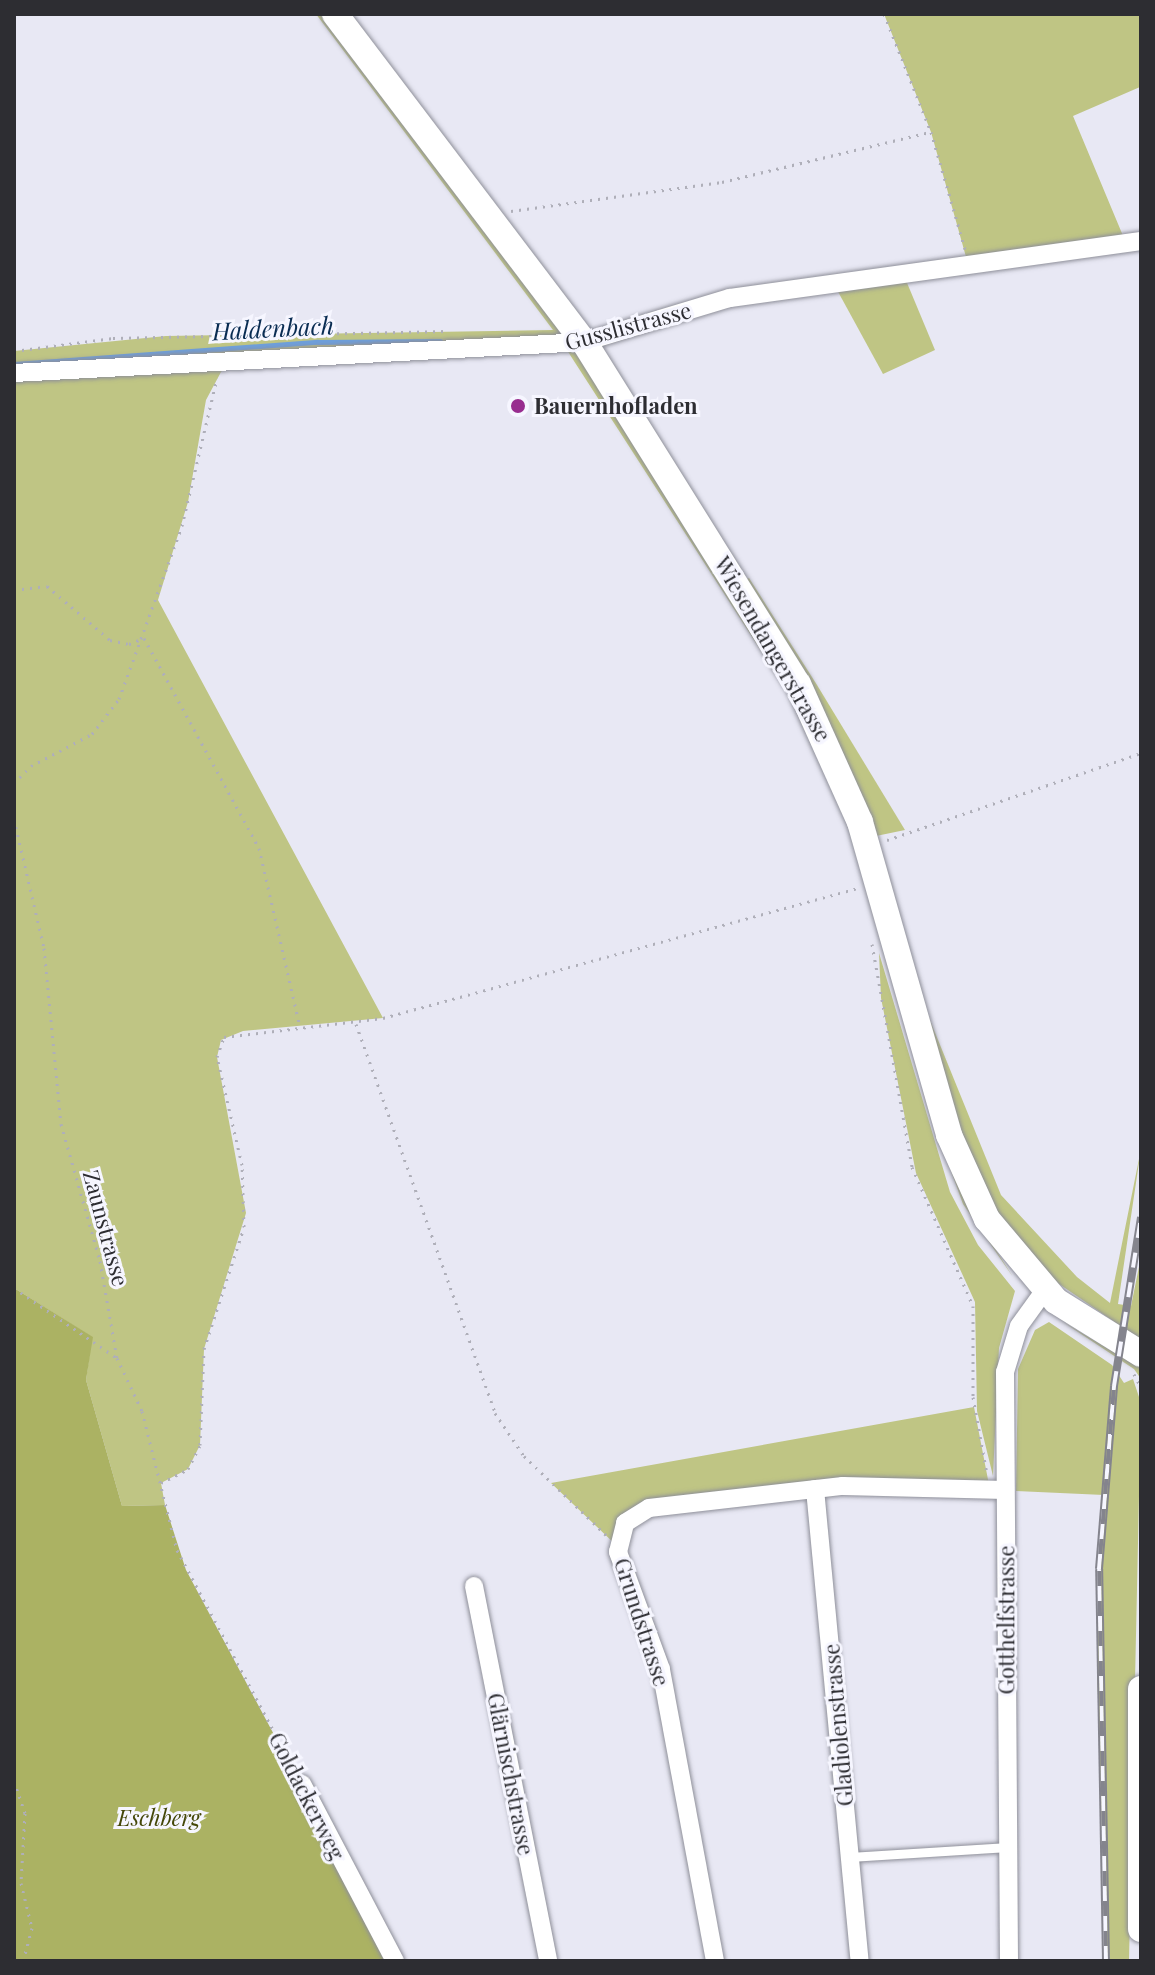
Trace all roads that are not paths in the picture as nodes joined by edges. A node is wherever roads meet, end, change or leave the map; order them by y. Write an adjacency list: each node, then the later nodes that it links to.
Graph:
1 (335, 14): 3 (main road, Wiesendangerstrasse)
2 (1141, 241): 3 (street, Gusslistrasse)
3 (584, 342): 4 (street, Gusslistrasse); 5 (main road, Wiesendangerstrasse)
4 (14, 373)
5 (1045, 1290): 6 (main road, Wiesendangerstrasse); 8 (street, Gotthelfstrasse)
6 (1141, 1354)
7 (815, 1489): 8 (street, Grundstrasse); 13 (street, Gladiolenstrasse); 17 (street, Grundstrasse)
8 (1005, 1490): 12 (street, Gotthelfstrasse)
9 (474, 1586): 16 (street, Glärnischstrasse)
10 (1141, 1689): 14 (main road)
11 (302, 1784): 15 (street, Goldackerweg)
12 (1008, 1847): 13 (lane); 19 (street, Gotthelfstrasse)
13 (850, 1857): 18 (street, Gladiolenstrasse)
14 (1141, 1929)
15 (395, 1961)
16 (548, 1961)
17 (715, 1961)
18 (860, 1961)
19 (1009, 1961)

